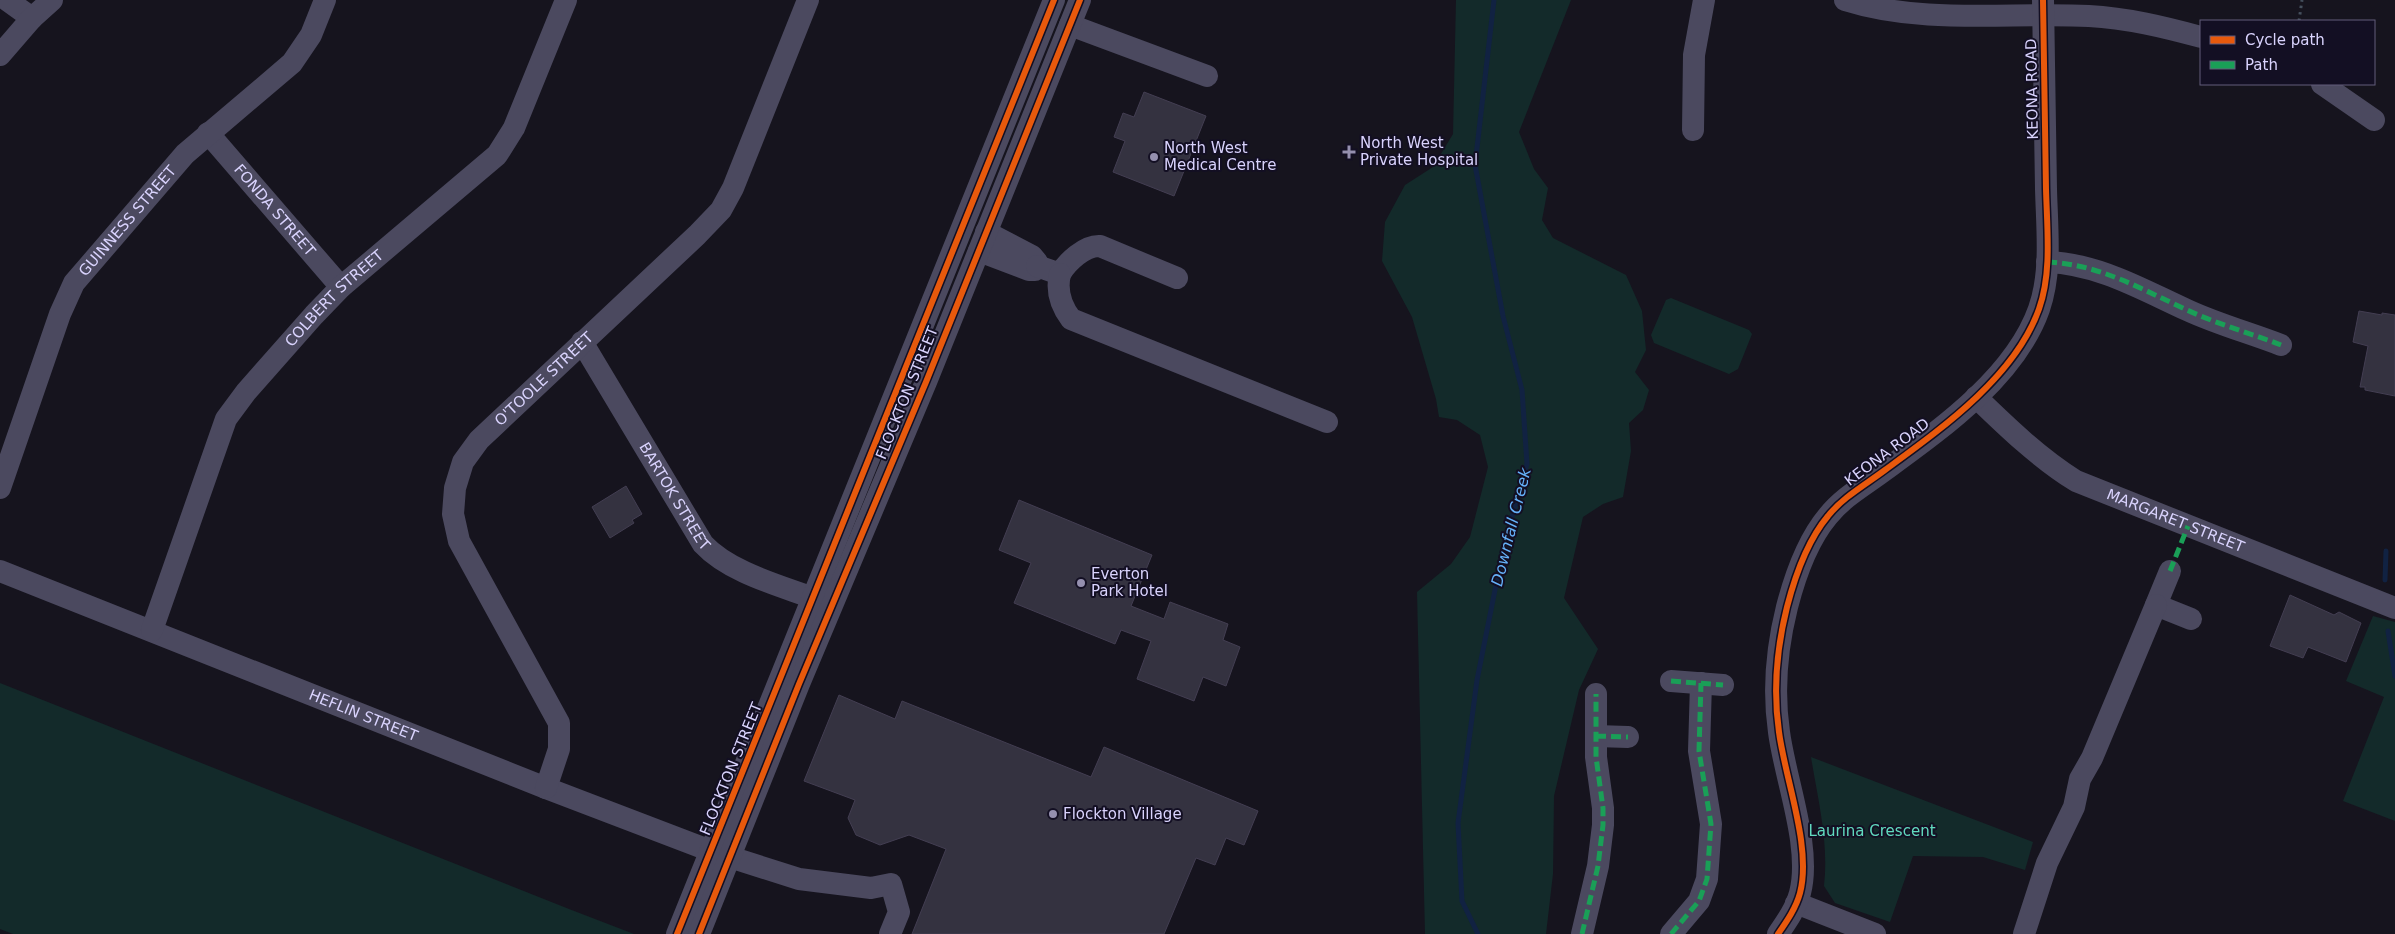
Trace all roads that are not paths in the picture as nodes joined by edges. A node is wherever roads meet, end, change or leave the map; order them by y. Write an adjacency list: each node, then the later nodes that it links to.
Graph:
1 (6, 0): 11 (street)
2 (52, 0): 11 (street)
3 (325, 0): 19 (street, GUINNESS STREET)
4 (566, 0): 24 (street, COLBERT STREET)
5 (808, 0): 25 (street, O'TOOLE STREET)
6 (1054, 0): 32 (street, FLOCKTON STREET)
7 (1080, 0): 12 (street, FLOCKTON STREET)
8 (1704, 0): 18 (street)
9 (1845, 0): 10 (street)
10 (2043, 7): 13 (street); 21 (street, KEONA ROAD)
11 (32, 18): 14 (street)
12 (1070, 25): 15 (street); 20 (street, FLOCKTON STREET)
13 (2200, 37)
14 (0, 55)
15 (1207, 76)
16 (2323, 85): 17 (street)
17 (2374, 120)
18 (1693, 130)
19 (208, 133): 24 (street, FONDA STREET); 29 (street, GUINNESS STREET)
20 (983, 241): 22 (street); 44 (street, FLOCKTON STREET)
21 (2047, 262): 26 (street); 27 (street, KEONA ROAD)
22 (1060, 274): 23 (street); 28 (street)
23 (1177, 278)
24 (341, 287): 36 (street, COLBERT STREET)
25 (582, 342): 32 (street, BARTOK STREET); 43 (street, O'TOOLE STREET)
26 (2281, 344)
27 (1976, 397): 34 (street, MARGARET STREET); 45 (street, KEONA ROAD)
28 (1327, 422)
29 (0, 488)
30 (0, 571): 36 (street, HEFLIN STREET)
31 (2170, 571): 33 (street)
32 (813, 598): 44 (street, FLOCKTON STREET)
33 (2156, 605): 35 (street); 53 (street)
34 (2395, 608)
35 (2191, 619)
36 (152, 630): 43 (street, HEFLIN STREET)
37 (1672, 681): 38 (street)
38 (1701, 683): 39 (street); 50 (street)
39 (1723, 685)
40 (1596, 694): 41 (street)
41 (1596, 736): 42 (street); 49 (street)
42 (1628, 737)
43 (546, 788): 44 (street, HEFLIN STREET)
44 (720, 854): 46 (street, FLOCKTON STREET); 47 (street, FLOCKTON STREET); 48 (street, HEFLIN STREET)
45 (1796, 903): 51 (street, KEONA ROAD); 52 (street)
46 (677, 934)
47 (699, 934)
48 (890, 934)
49 (1582, 934)
50 (1671, 934)
51 (1778, 934)
52 (1875, 934)
53 (2024, 934)

